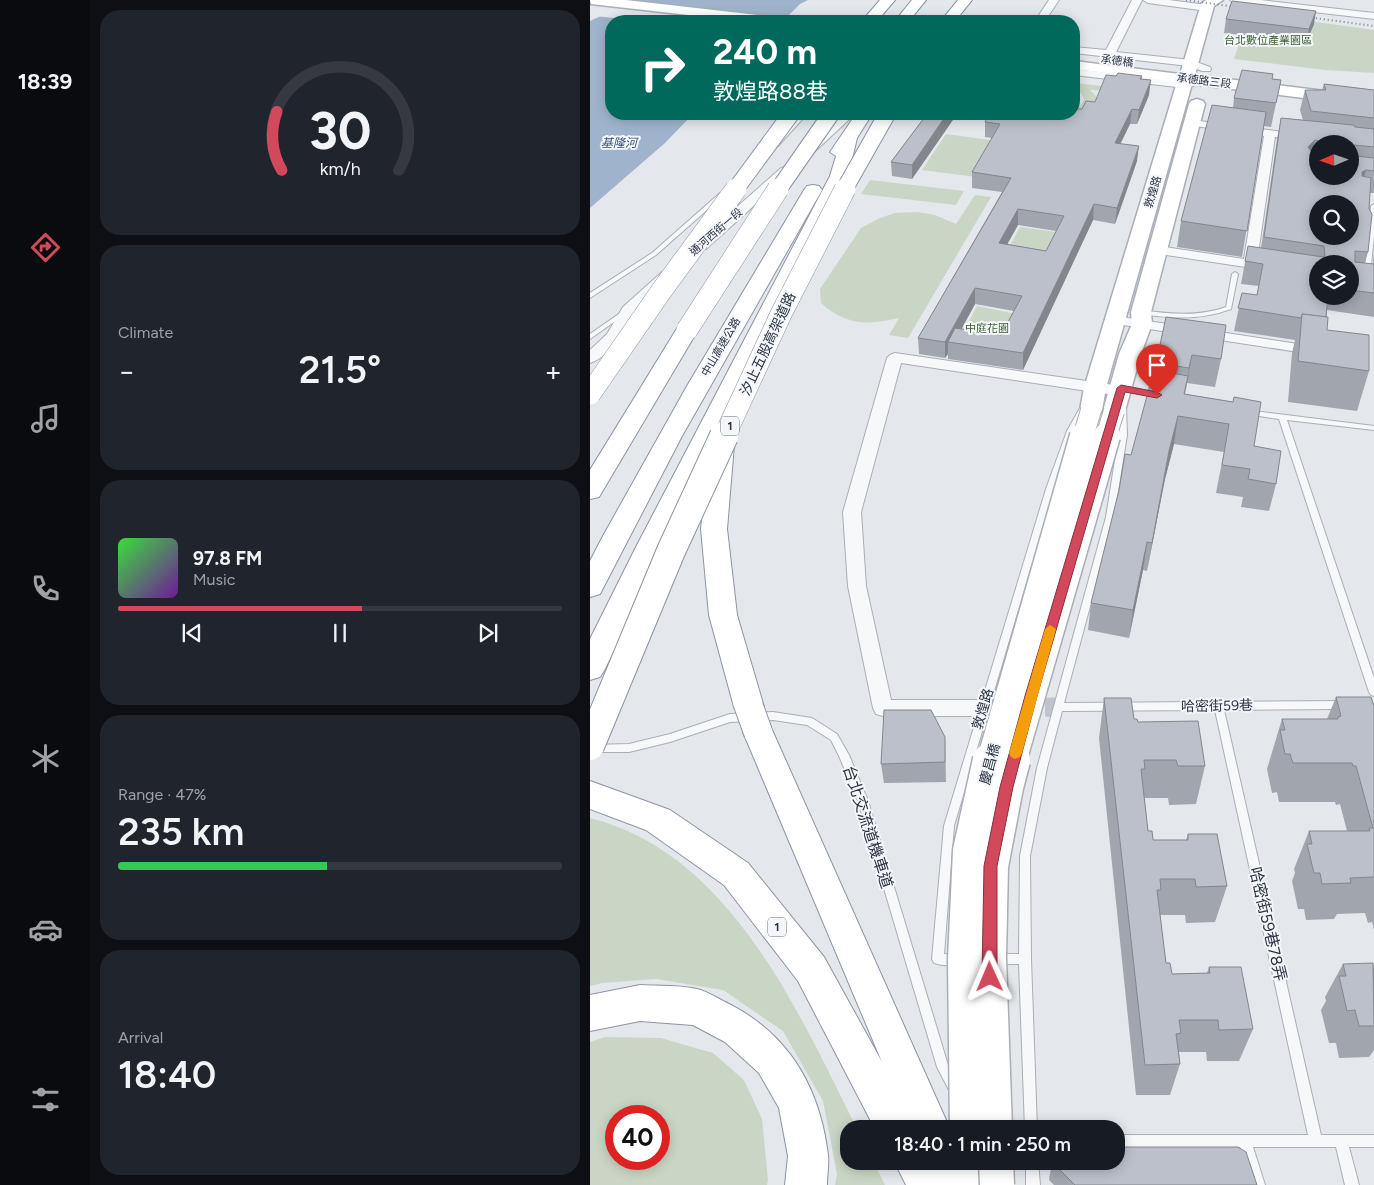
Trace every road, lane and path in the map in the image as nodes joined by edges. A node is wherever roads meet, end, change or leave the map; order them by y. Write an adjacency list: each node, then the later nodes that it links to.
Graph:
1 (591, 0): 14 (street)
2 (888, 0): 15 (highway)
3 (919, 0): 16 (highway)
4 (964, 0): 12 (highway)
5 (1054, 0): 17 (street)
6 (1137, 0): 22 (street)
7 (1148, 0): 10 (street)
8 (1221, 0): 18 (street)
9 (1235, 0): 19 (street)
10 (1211, 4): 27 (street, 敦煌路)
11 (590, 9): 13 (street)
12 (942, 14)
13 (643, 15)
14 (722, 15)
15 (874, 15)
16 (907, 15)
17 (1044, 15)
18 (1222, 15)
19 (1374, 16)
20 (1080, 51): 22 (street)
21 (1211, 52): 27 (street, 敦煌路)
22 (1110, 54): 27 (street)
23 (1080, 57): 25 (street, 承德橋)
24 (1080, 65): 25 (street, 承德橋)
25 (1157, 70): 27 (street, 承德路三段)
26 (1080, 72): 27 (street)
27 (1194, 74): 28 (street, 承德路三段); 29 (street, 承德路三段); 36 (street, 敦煌路); 50 (street, 敦煌路)
28 (1374, 90)
29 (1374, 102)
30 (787, 120): 55 (highway, bridge)
31 (799, 120): 47 (lane)
32 (827, 120): 61 (highway, bridge)
33 (843, 120): 48 (street, 通河西街一段)
34 (860, 120): 39 (highway, 中山高速公路 / 1)
35 (883, 120): 69 (highway, 汐止五股高架道路 / 1, bridge)
36 (1192, 123): 37 (street); 42 (street, 敦煌路)
37 (1270, 133): 38 (street); 43 (street)
38 (1309, 137)
39 (849, 139): 54 (highway, 1); 62 (highway, 中山高速公路 / 1)
40 (1374, 206): 41 (lane)
41 (1373, 230): 46 (lane)
42 (1158, 250): 43 (street); 49 (street, 敦煌路)
43 (1250, 264): 44 (street)
44 (1309, 273)
45 (1235, 274): 49 (lane)
46 (1366, 281)
47 (590, 296)
48 (628, 310): 51 (lane); 53 (street, 通河西街一段)
49 (1141, 318): 50 (street); 52 (street); 57 (street, 敦煌路)
50 (1115, 320): 57 (street, 敦煌路)
51 (590, 337)
52 (1335, 354)
53 (590, 358)
54 (736, 377): 63 (highway, 1); 74 (highway, 1)
55 (590, 394)
56 (1169, 397): 57 (lane)
57 (1109, 398): 66 (lane, 敦煌路); 68 (lane, 敦煌路); 68 (street); 75 (street, 慶昌橋, bridge); 77 (street, 慶昌橋, bridge)
58 (1244, 410): 59 (lane)
59 (1282, 418): 60 (lane); 64 (lane)
60 (1374, 428)
61 (590, 491)
62 (590, 586)
63 (590, 669)
64 (1374, 692)
65 (1358, 705): 67 (lane, 哈密街59巷)
66 (1060, 707): 67 (lane, 哈密街59巷); 71 (lane, 敦煌路)
67 (1219, 707): 79 (lane, 哈密街59巷78弄)
68 (984, 708): 71 (lane, 敦煌路)
69 (590, 748): 76 (lane, 台北交流道機車道)
70 (590, 795): 73 (highway, 1)
71 (1025, 959): 78 (lane, 敦煌路)
72 (590, 1013): 90 (highway)
73 (891, 1120)
74 (926, 1120)
75 (967, 1120)
76 (970, 1120)
77 (995, 1120)
78 (1031, 1120)
79 (1316, 1140): 81 (lane); 83 (lane)
80 (1125, 1141): 83 (lane)
81 (1342, 1141): 82 (lane); 98 (lane)
82 (1374, 1141)
83 (1245, 1142): 97 (lane)
84 (920, 1170): 91 (highway)
85 (948, 1170): 92 (highway)
86 (967, 1170): 93 (street)
87 (996, 1170): 95 (lane)
88 (996, 1170): 94 (street, bridge)
89 (1032, 1170): 96 (lane)
90 (806, 1185)
91 (929, 1185)
92 (954, 1185)
93 (967, 1185)
94 (997, 1185)
95 (1004, 1185)
96 (1033, 1185)
97 (1258, 1185)
98 (1352, 1185)

